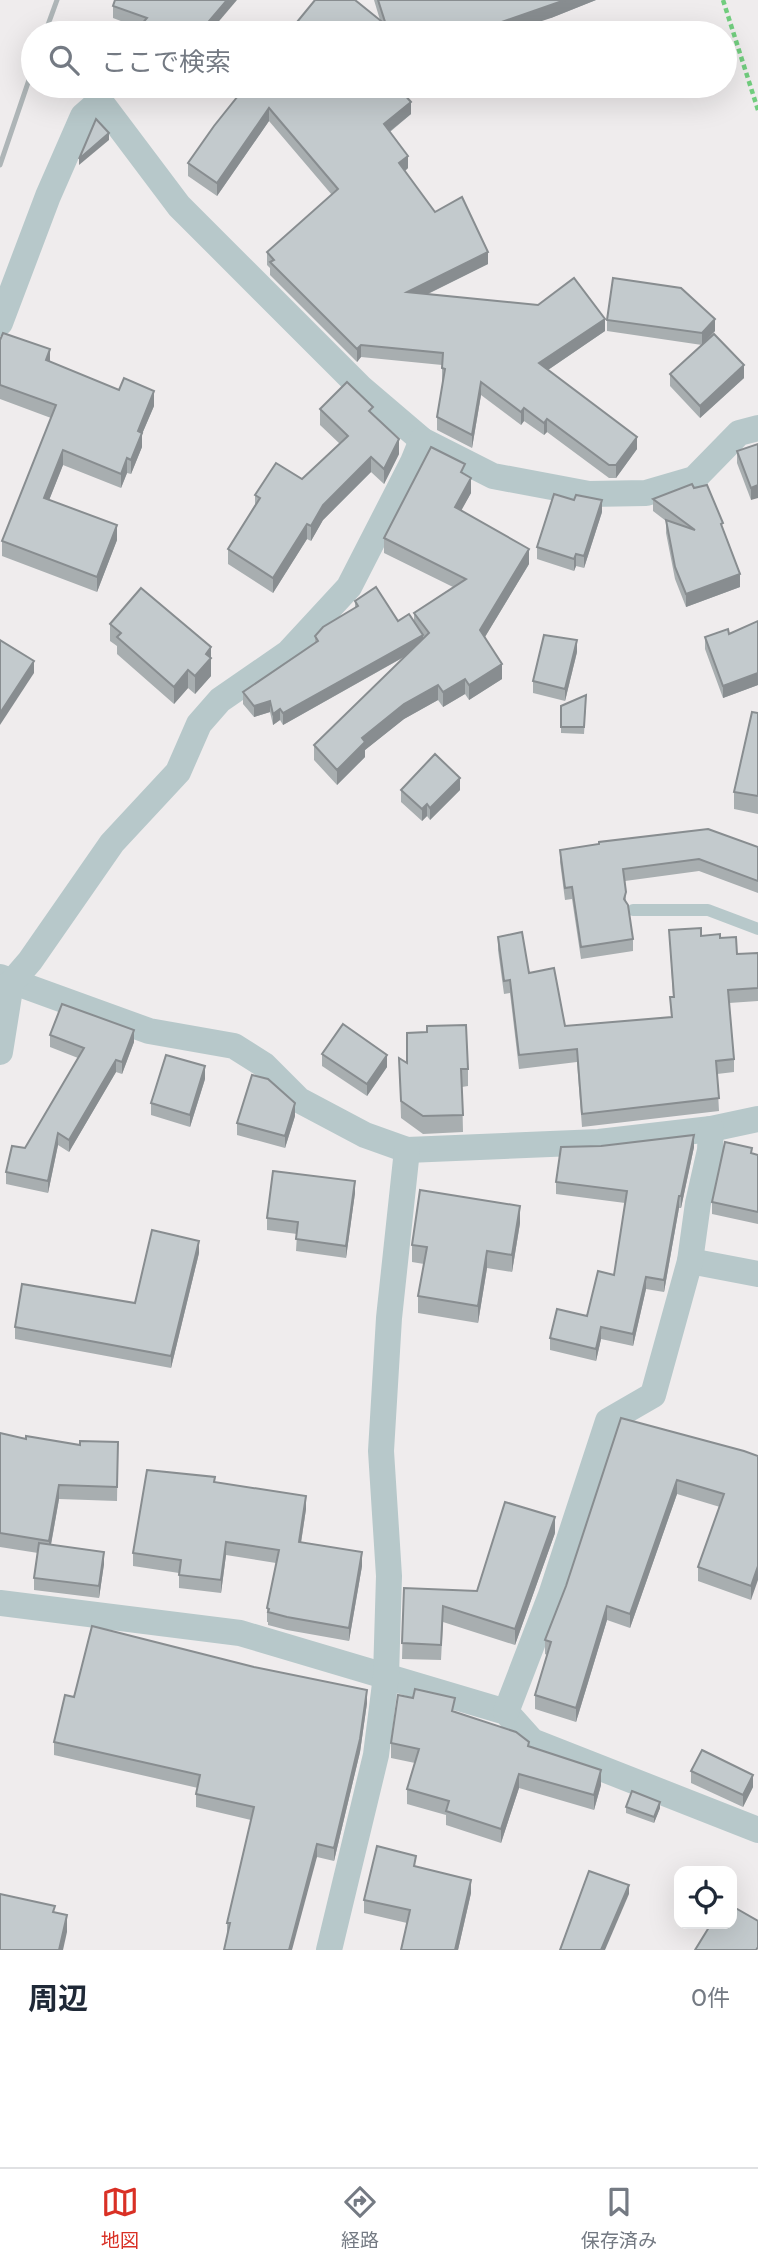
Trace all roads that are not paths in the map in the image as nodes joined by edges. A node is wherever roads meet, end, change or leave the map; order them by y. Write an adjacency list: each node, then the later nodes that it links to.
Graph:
1 (0, 323): 3 (street)
2 (758, 428): 3 (street)
3 (422, 440): 6 (street)
4 (634, 910): 5 (lane)
5 (758, 929)
6 (5, 980): 7 (street); 10 (street)
7 (0, 1052)
8 (758, 1119): 9 (street)
9 (711, 1129): 10 (street); 11 (street)
10 (407, 1150): 14 (street)
11 (690, 1261): 12 (street); 15 (street)
12 (758, 1274)
13 (0, 1603): 14 (street)
14 (386, 1676): 15 (street); 17 (street)
15 (506, 1712): 16 (street)
16 (758, 1830)
17 (328, 1950)

